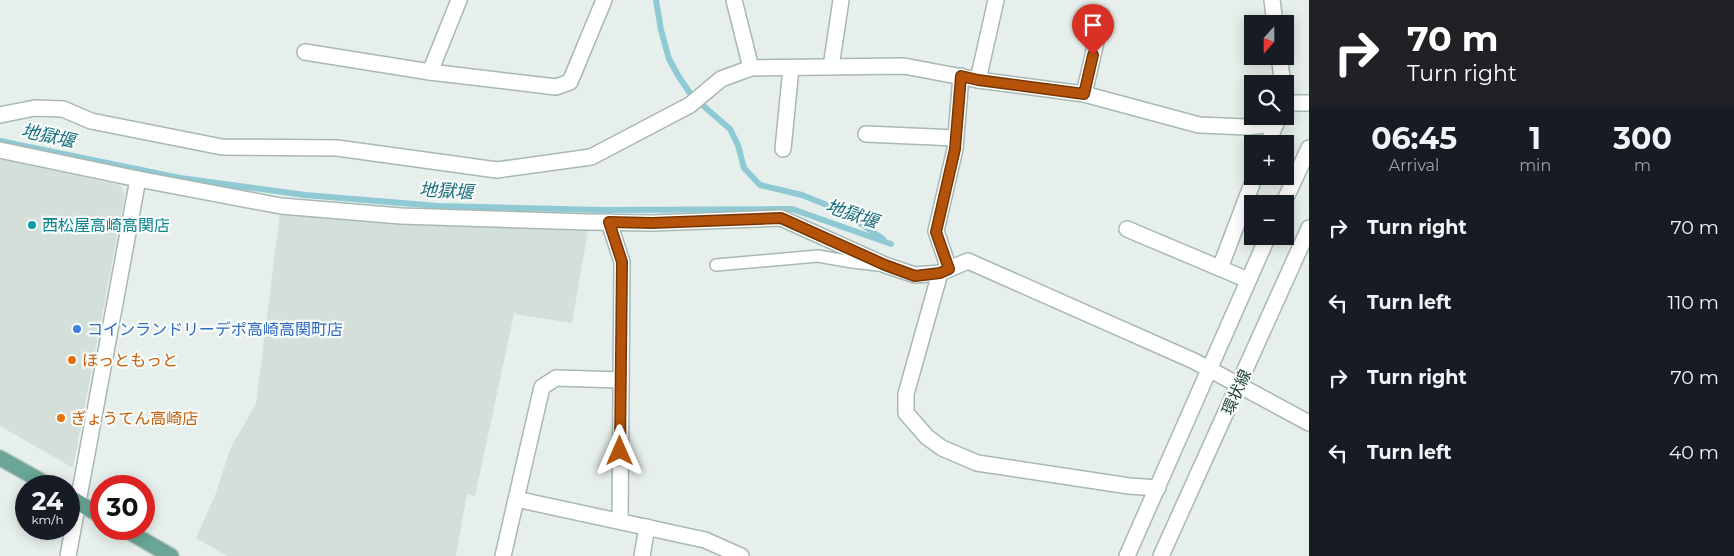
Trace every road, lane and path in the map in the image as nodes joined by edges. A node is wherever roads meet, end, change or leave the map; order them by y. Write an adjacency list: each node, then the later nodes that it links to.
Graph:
1 (459, 0): 13 (street)
2 (604, 0): 13 (street)
3 (734, 0): 11 (street)
4 (841, 0): 10 (street)
5 (996, 0): 15 (street)
6 (1272, 0): 7 (street)
7 (1274, 15)
8 (1102, 16): 16 (street)
9 (305, 52): 13 (street)
10 (831, 67): 12 (street); 14 (street)
11 (751, 68): 12 (street); 19 (street)
12 (791, 68): 24 (street)
13 (430, 72)
14 (961, 76): 15 (street); 22 (street)
15 (978, 80): 16 (street)
16 (1084, 94): 20 (street)
17 (1294, 103): 18 (street)
18 (1309, 103)
19 (0, 115)
20 (1256, 125)
21 (866, 134): 22 (street)
22 (956, 138): 37 (street)
23 (1309, 148): 28 (street)
24 (782, 149)
25 (0, 150): 26 (street)
26 (138, 179): 29 (street); 45 (street)
27 (1252, 185): 36 (street)
28 (1287, 195)
29 (609, 222): 35 (street); 40 (street)
30 (1309, 228): 33 (street, 環状線)
31 (1127, 229): 36 (street)
32 (1264, 245): 38 (street, 環状線)
33 (1305, 245): 41 (street, 環状線)
34 (716, 265): 35 (lane)
35 (885, 265): 37 (street)
36 (1220, 268): 38 (street)
37 (945, 271): 39 (street); 46 (street)
38 (1248, 280): 39 (street, 環状線)
39 (1210, 369): 41 (street); 46 (street, 環状線)
40 (621, 380): 47 (street); 48 (street)
41 (1240, 385): 42 (street); 58 (street, 環状線)
42 (1309, 423)
43 (0, 458): 44 (main road)
44 (30, 475)
45 (78, 475)
46 (1158, 488): 57 (street, 環状線)
47 (516, 499): 48 (street); 54 (street)
48 (620, 522): 49 (street)
49 (647, 527): 55 (street); 56 (street)
50 (69, 540): 52 (street)
51 (143, 540): 53 (main road)
52 (68, 556)
53 (171, 556)
54 (504, 556)
55 (642, 556)
56 (741, 556)
57 (1127, 556)
58 (1161, 556)

